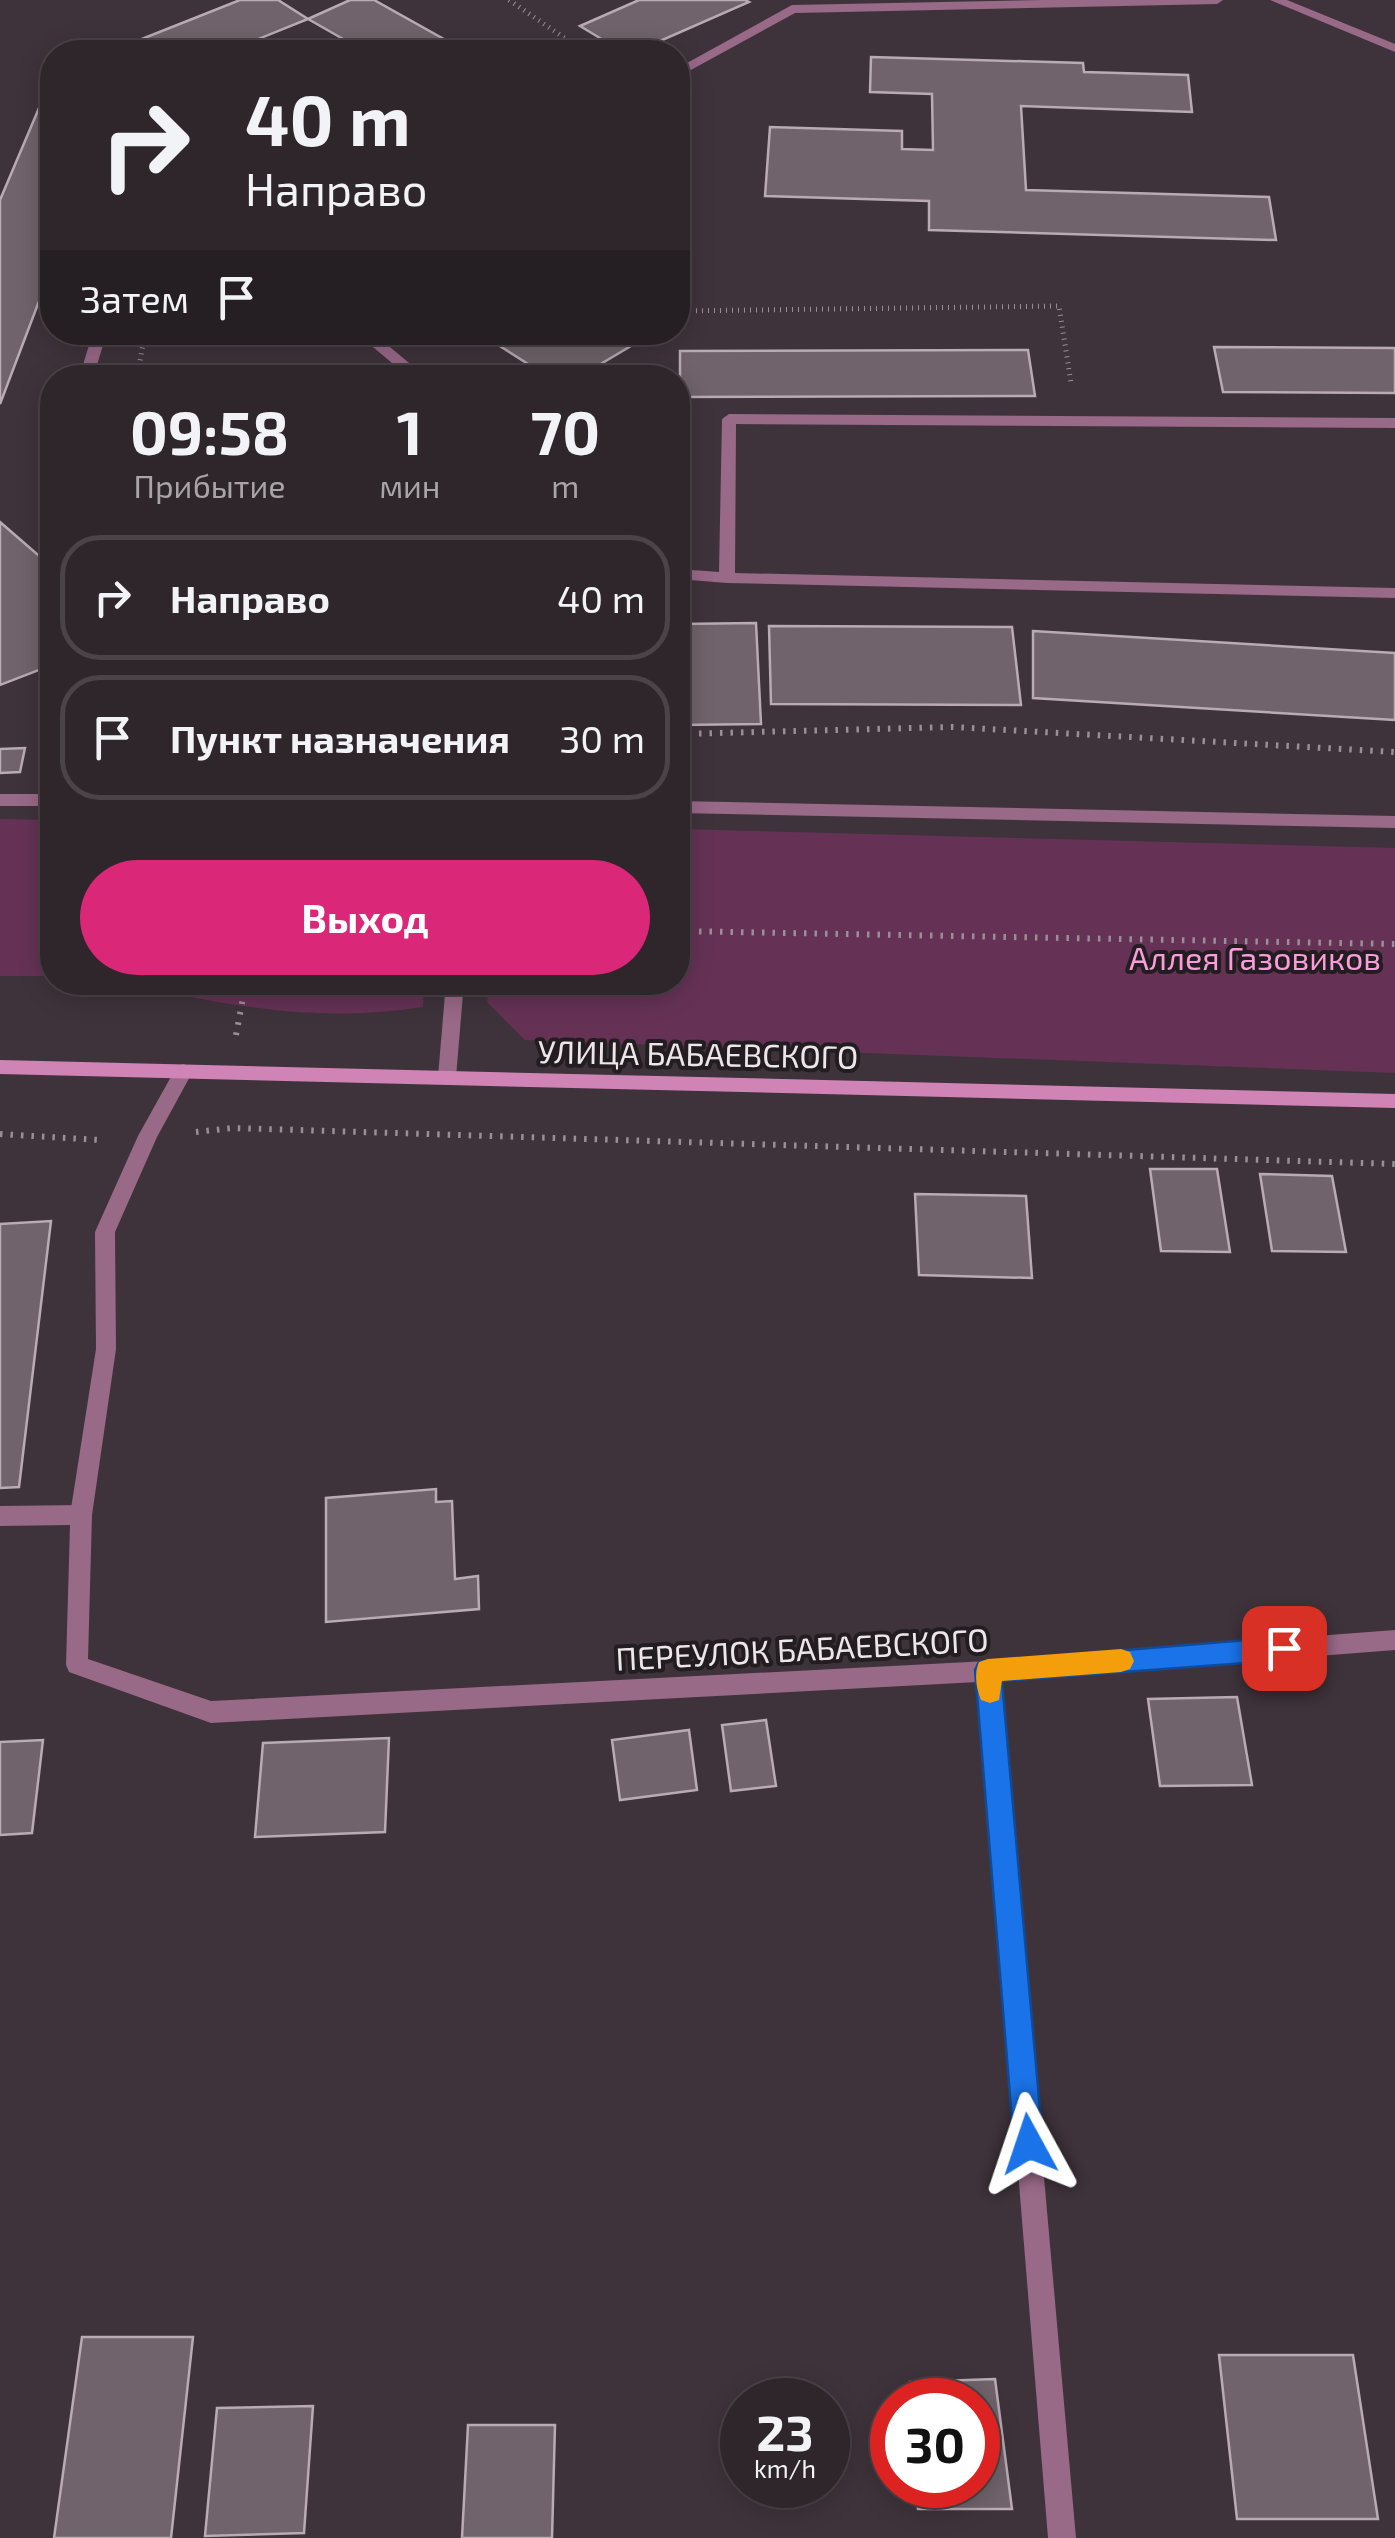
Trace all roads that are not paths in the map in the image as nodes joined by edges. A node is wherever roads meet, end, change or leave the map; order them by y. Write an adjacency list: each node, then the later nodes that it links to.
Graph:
1 (1216, 0): 4 (street)
2 (1276, 0): 3 (street)
3 (1395, 48)
4 (690, 67)
5 (378, 345): 6 (street)
6 (404, 365)
7 (1395, 423): 9 (street)
8 (690, 575): 9 (street)
9 (727, 578): 10 (street)
10 (1395, 593)
11 (0, 800): 12 (street)
12 (40, 800)
13 (690, 806): 14 (street)
14 (1395, 822)
15 (455, 995): 18 (street)
16 (0, 1067): 17 (main road, УЛИЦА БАБАЕВСКОГО)
17 (184, 1071): 18 (main road, УЛИЦА БАБАЕВСКОГО); 20 (street)
18 (447, 1077): 19 (main road, УЛИЦА БАБАЕВСКОГО)
19 (1395, 1102)
20 (80, 1515): 21 (street); 23 (street, ПЕРЕУЛОК БАБАЕВСКОГО)
21 (0, 1516)
22 (1395, 1640): 23 (street, ПЕРЕУЛОК БАБАЕВСКОГО)
23 (988, 1670): 24 (street)
24 (1062, 2538)

